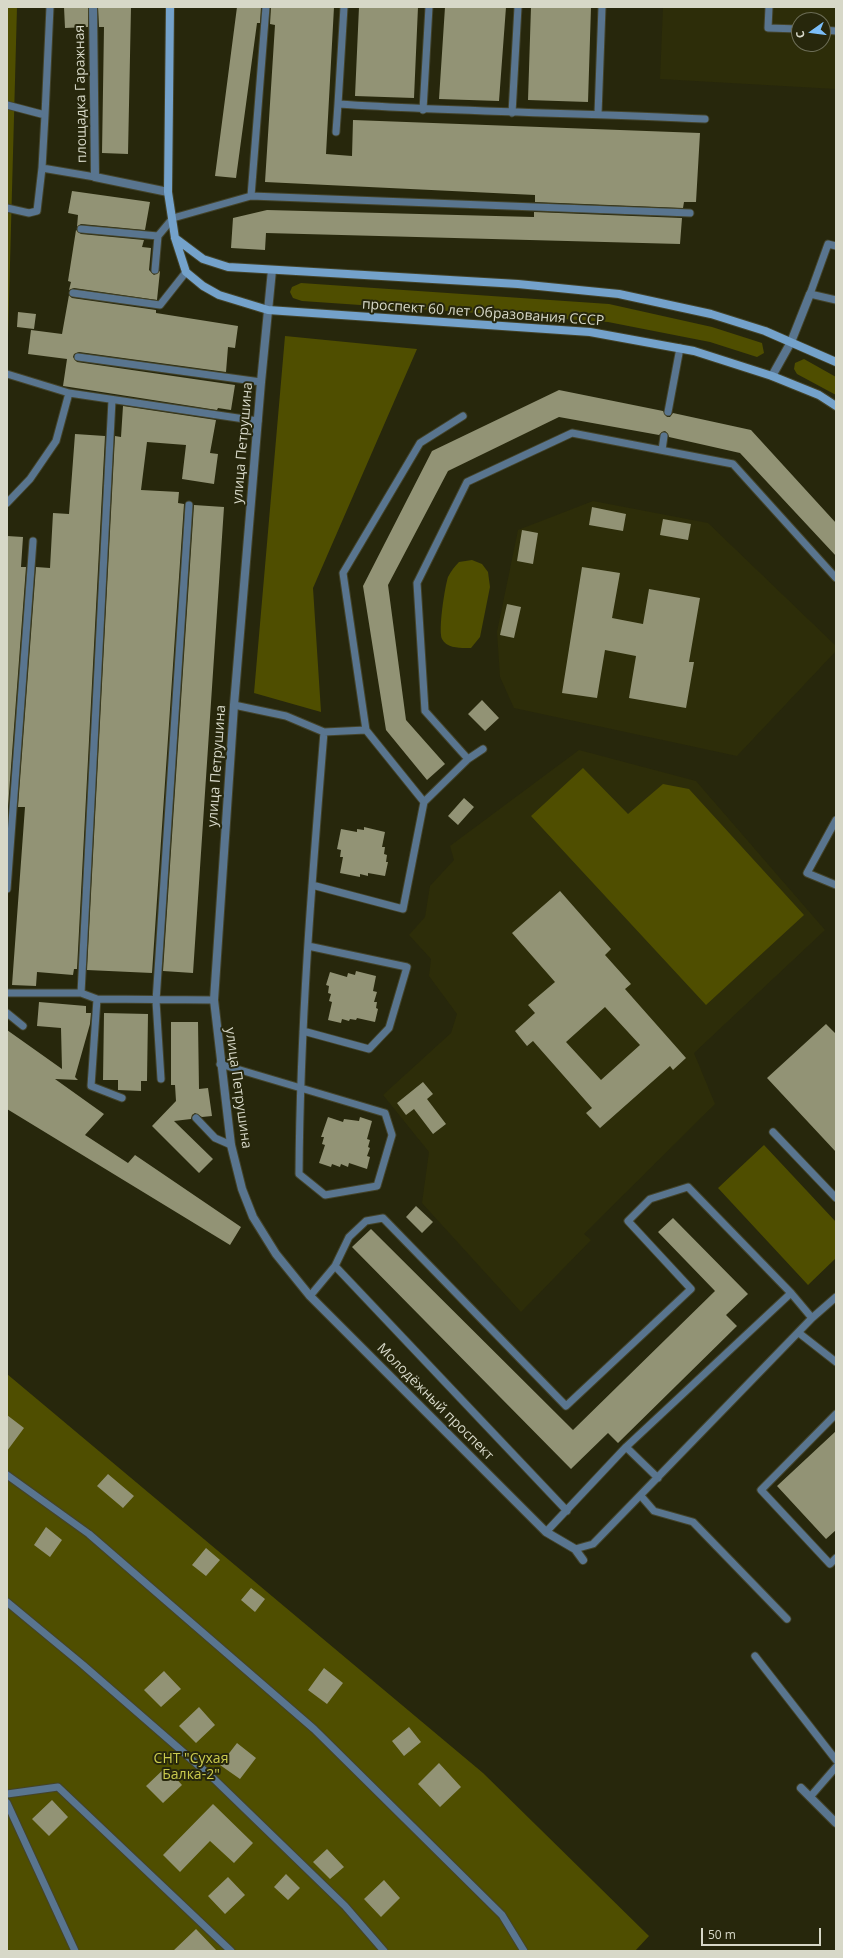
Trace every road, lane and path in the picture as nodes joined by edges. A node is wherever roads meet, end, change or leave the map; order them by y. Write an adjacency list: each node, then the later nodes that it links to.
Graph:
1 (50, 7): 16 (lane)
2 (93, 7): 20 (street, площадка Гаражная)
3 (170, 7): 21 (main road)
4 (266, 7): 22 (lane)
5 (344, 7): 11 (lane)
6 (429, 7): 13 (lane)
7 (518, 7): 14 (lane)
8 (602, 7): 15 (lane)
9 (769, 7): 10 (lane)
10 (791, 29)
11 (338, 104): 13 (lane); 18 (lane)
12 (7, 105): 16 (lane)
13 (423, 110): 14 (lane)
14 (512, 113): 15 (lane)
15 (598, 114): 17 (lane)
16 (45, 115): 19 (lane)
17 (705, 119)
18 (336, 132)
19 (42, 168): 20 (lane); 23 (lane)
20 (94, 177): 21 (street, площадка Гаражная)
21 (168, 192): 25 (main road)
22 (251, 196): 24 (lane); 25 (lane)
23 (7, 208)
24 (690, 214)
25 (173, 218): 27 (lane); 28 (main road)
26 (81, 229): 27 (lane)
27 (158, 236): 30 (lane)
28 (175, 238): 31 (main road, проспект 60 лет Образования СССР); 32 (main road)
29 (836, 246): 34 (lane)
30 (155, 270)
31 (272, 270): 36 (street, улица Петрушина); 37 (main road, проспект 60 лет Образования СССР)
32 (186, 272): 33 (lane); 36 (main road, проспект 60 лет Образования СССР)
33 (73, 293)
34 (810, 294): 35 (lane); 37 (street)
35 (836, 300)
36 (268, 310): 38 (main road, проспект 60 лет Образования СССР); 43 (street, улица Петрушина)
37 (791, 342): 40 (main road, проспект 60 лет Образования СССР); 42 (street)
38 (680, 348): 42 (main road, проспект 60 лет Образования СССР); 47 (lane)
39 (78, 357): 43 (lane)
40 (836, 362)
41 (7, 374): 44 (lane)
42 (772, 376): 46 (main road, проспект 60 лет Образования СССР)
43 (261, 382): 49 (street, улица Петрушина)
44 (69, 393): 45 (lane); 52 (lane)
45 (112, 400): 49 (lane); 68 (lane)
46 (836, 406)
47 (668, 412)
48 (463, 416): 57 (lane)
49 (258, 421): 56 (street, улица Петрушина)
50 (664, 436): 51 (lane)
51 (662, 450): 55 (lane); 60 (lane)
52 (7, 503)
53 (189, 505): 71 (lane)
54 (33, 541): 65 (lane)
55 (836, 578)
56 (234, 705): 58 (lane); 70 (street, улица Петрушина)
57 (366, 730): 58 (lane); 61 (lane)
58 (324, 732): 63 (lane)
59 (483, 750): 60 (lane)
60 (468, 759): 61 (lane)
61 (424, 802): 63 (lane)
62 (836, 820): 64 (lane)
63 (312, 885): 66 (lane)
64 (836, 885)
65 (7, 889)
66 (308, 946): 74 (lane); 74 (lane)
67 (7, 993): 68 (lane)
68 (81, 993): 69 (lane)
69 (97, 999): 71 (lane); 78 (lane)
70 (214, 1000): 71 (lane); 75 (street, улица Петрушина)
71 (156, 1001): 76 (lane)
72 (7, 1012): 73 (lane)
73 (23, 1026)
74 (303, 1031): 77 (lane)
75 (220, 1064): 77 (lane); 81 (street, улица Петрушина)
76 (162, 1079)
77 (300, 1087): 77 (lane)
78 (122, 1098)
79 (196, 1118): 81 (lane)
80 (773, 1132): 82 (lane)
81 (231, 1145): 83 (street, улица Петрушина)
82 (836, 1198)
83 (276, 1254): 86 (street, Молодёжный проспект)
84 (335, 1266): 85 (lane); 86 (lane); 96 (lane)
85 (791, 1293): 88 (lane); 92 (lane)
86 (310, 1296): 97 (street, Молодёжный проспект)
87 (836, 1297): 88 (lane)
88 (812, 1318): 89 (lane)
89 (799, 1333): 90 (lane); 94 (lane)
90 (836, 1362)
91 (836, 1414): 99 (lane)
92 (626, 1447): 94 (lane); 96 (lane)
93 (7, 1475): 114 (lane)
94 (658, 1478): 95 (lane)
95 (641, 1496): 98 (lane); 102 (lane)
96 (567, 1511): 97 (lane)
97 (546, 1532): 98 (street, Молодёжный проспект)
98 (575, 1549): 100 (street, Молодёжный проспект)
99 (836, 1558)
100 (583, 1560)
101 (7, 1602): 113 (lane)
102 (787, 1619)
103 (755, 1656): 104 (lane)
104 (836, 1760)
105 (836, 1767): 108 (lane)
106 (801, 1788): 108 (street)
107 (7, 1794): 112 (lane)
108 (810, 1797): 110 (street)
109 (7, 1803): 111 (lane)
110 (836, 1823)
111 (75, 1951)
112 (231, 1951)
113 (384, 1951)
114 (524, 1951)

